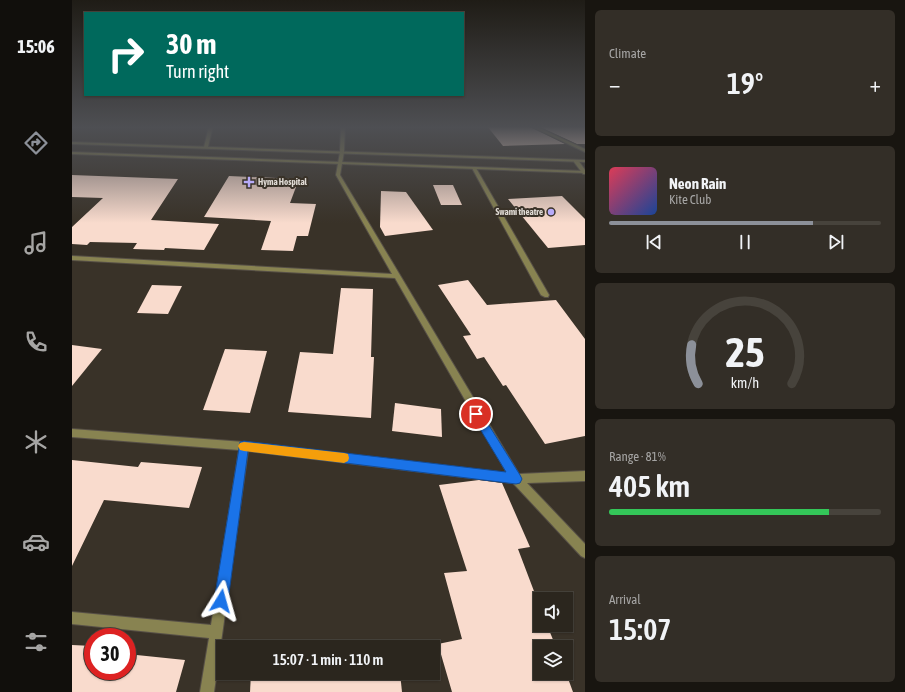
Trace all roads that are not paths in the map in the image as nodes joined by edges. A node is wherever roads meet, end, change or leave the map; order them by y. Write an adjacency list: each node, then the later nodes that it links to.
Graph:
1 (230, 158): 6 (street)
2 (341, 158): 6 (street)
3 (506, 158): 4 (street)
4 (576, 161): 5 (street); 8 (street)
5 (585, 161)
6 (340, 162): 7 (street); 10 (street)
7 (474, 168): 8 (street); 11 (street)
8 (585, 173)
9 (72, 258): 10 (street)
10 (397, 276): 15 (street)
11 (545, 295)
12 (72, 433): 13 (street)
13 (244, 446): 15 (street); 18 (street)
14 (585, 476): 15 (street)
15 (516, 479): 16 (street)
16 (585, 552)
17 (72, 618): 18 (street)
18 (216, 632): 19 (street)
19 (207, 692)

